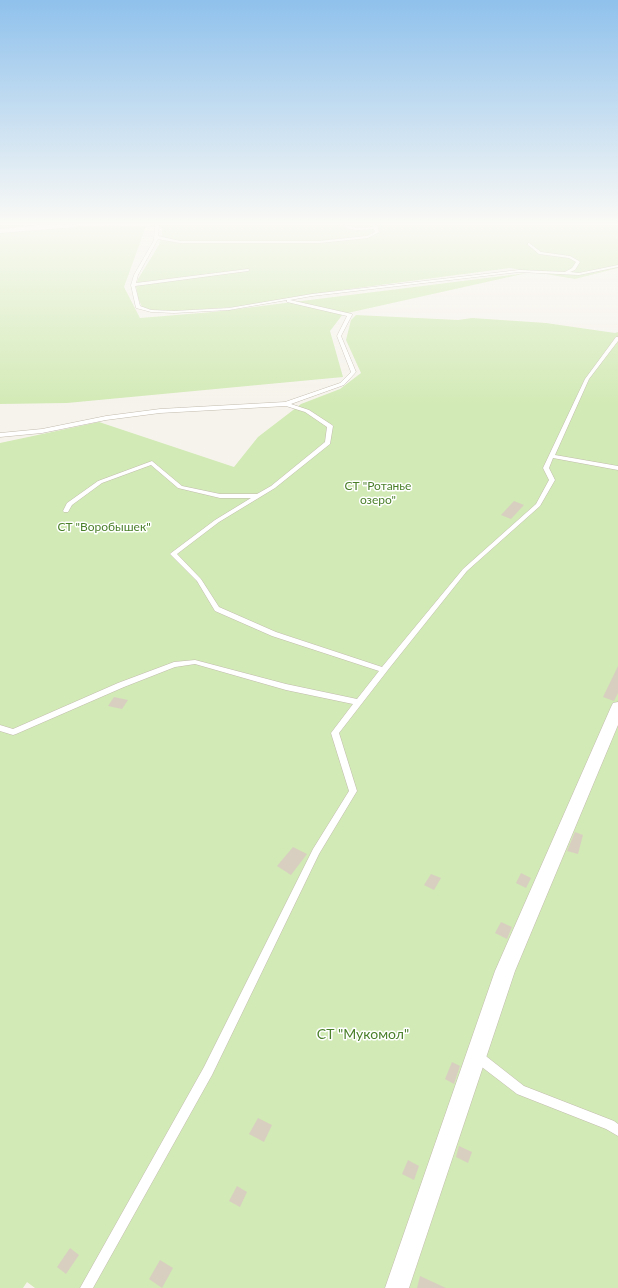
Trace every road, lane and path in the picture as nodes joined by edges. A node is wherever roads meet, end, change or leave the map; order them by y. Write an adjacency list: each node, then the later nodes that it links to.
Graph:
1 (133, 285): 3 (lane)
2 (397, 285): 3 (lane)
3 (283, 300): 5 (lane)
4 (618, 338): 7 (lane)
5 (286, 404): 6 (lane); 9 (lane)
6 (0, 434)
7 (551, 456): 8 (lane); 11 (lane)
8 (618, 468)
9 (258, 496): 10 (lane); 11 (lane)
10 (66, 511)
11 (384, 670): 12 (lane)
12 (358, 702): 14 (lane); 17 (lane)
13 (618, 707): 15 (street)
14 (0, 728)
15 (476, 1055): 16 (lane); 18 (street)
16 (618, 1131)
17 (86, 1288)
18 (397, 1288)

